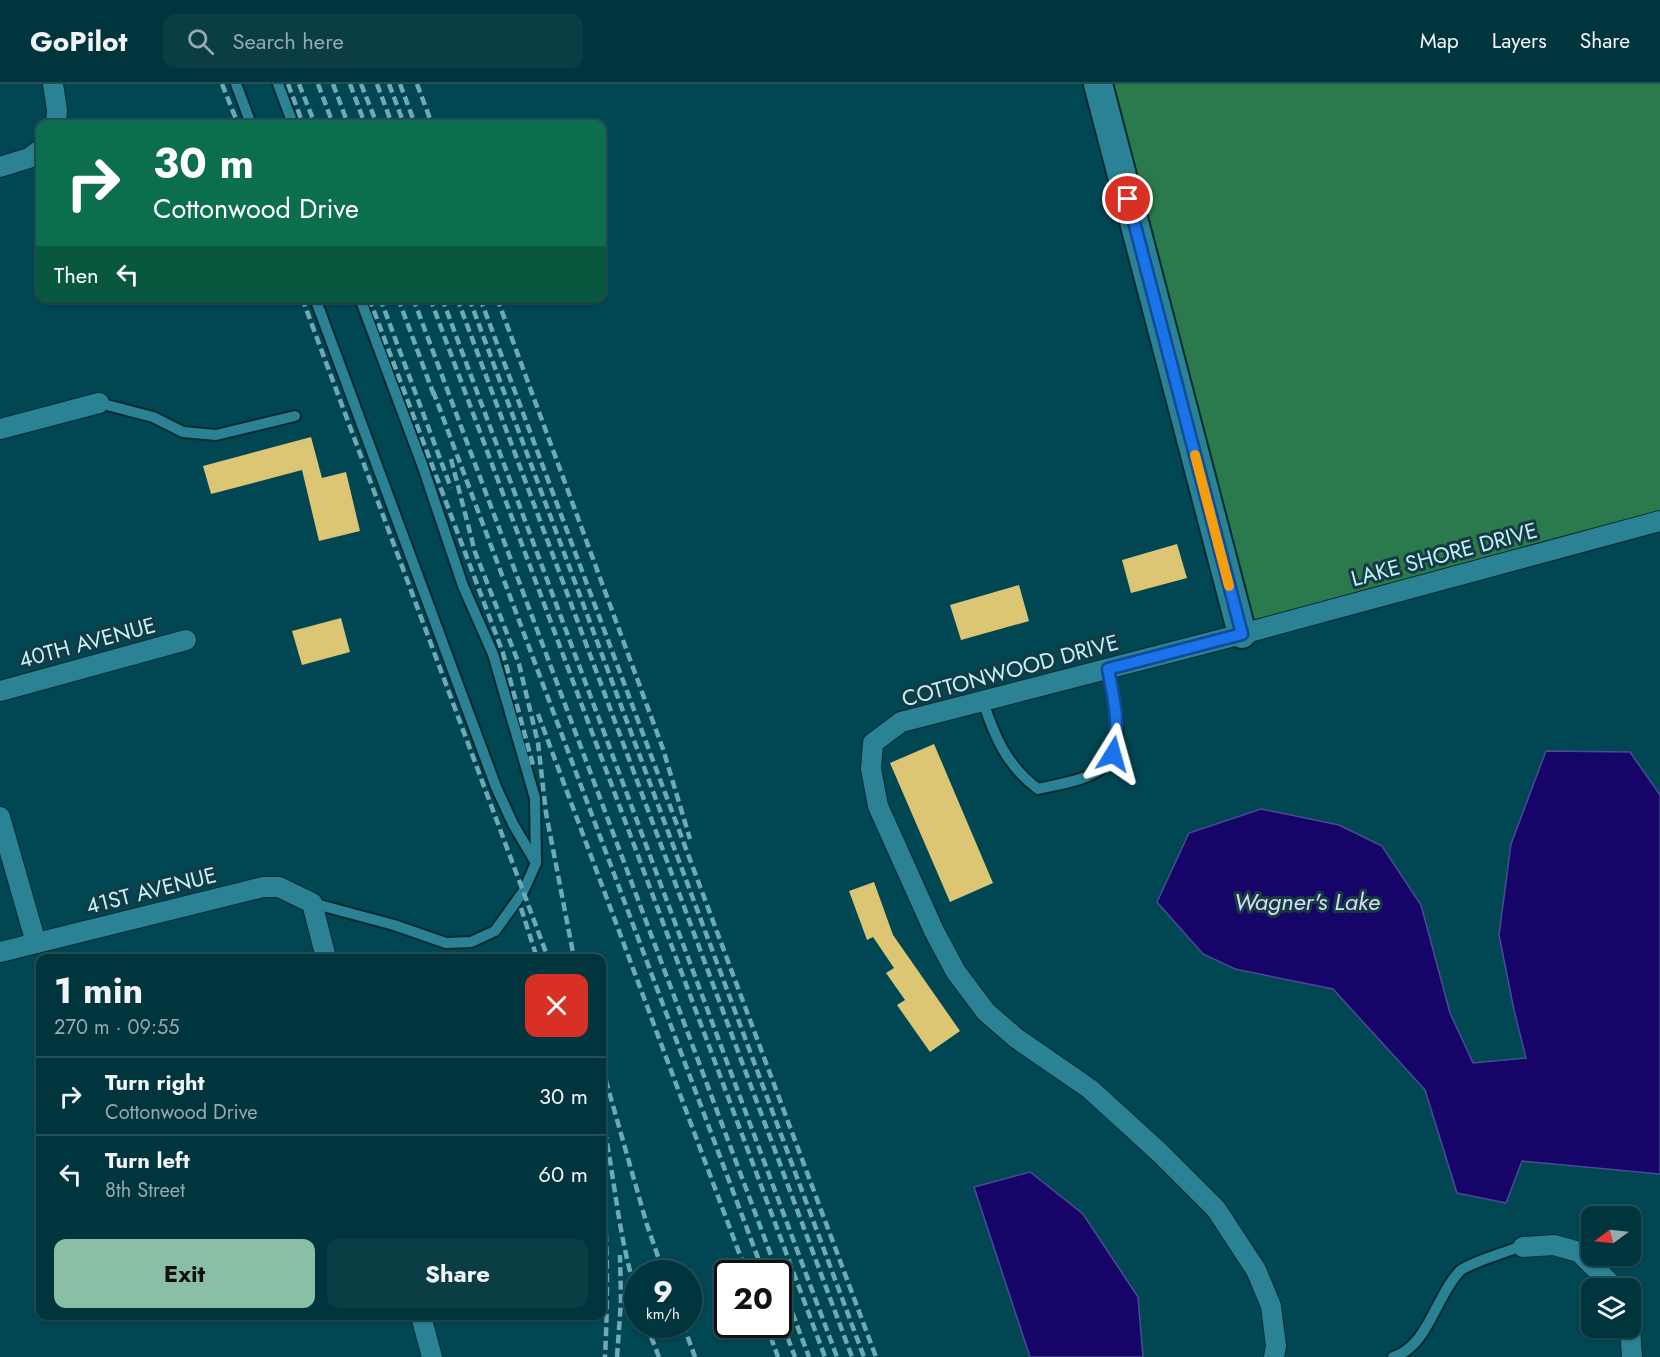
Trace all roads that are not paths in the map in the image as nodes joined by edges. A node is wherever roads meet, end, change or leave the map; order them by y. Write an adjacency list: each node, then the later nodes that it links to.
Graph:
1 (53, 84): 5 (street)
2 (236, 84): 6 (lane)
3 (278, 84): 7 (lane)
4 (1098, 84): 16 (street)
5 (56, 120)
6 (250, 120)
7 (292, 120)
8 (36, 153): 9 (street)
9 (0, 168)
10 (317, 303): 22 (lane)
11 (362, 303): 22 (lane)
12 (99, 403): 13 (lane); 14 (street)
13 (295, 416)
14 (0, 429)
15 (1660, 521): 16 (street, LAKE SHORE DRIVE)
16 (1242, 634): 18 (street, COTTONWOOD DRIVE)
17 (186, 640): 19 (street, 40TH AVENUE)
18 (1108, 669): 20 (street, COTTONWOOD DRIVE); 20 (lane)
19 (0, 691)
20 (983, 701): 32 (street, COTTONWOOD DRIVE)
21 (0, 817): 24 (street)
22 (536, 863): 23 (lane)
23 (312, 903): 24 (street, 41ST AVENUE); 26 (street)
24 (36, 943): 25 (street, 41ST AVENUE)
25 (0, 952)
26 (325, 954)
27 (1523, 1247): 28 (street); 33 (lane)
28 (1605, 1278)
29 (422, 1320): 31 (street)
30 (1631, 1338): 34 (street)
31 (432, 1357)
32 (1274, 1357)
33 (1393, 1357)
34 (1632, 1357)

